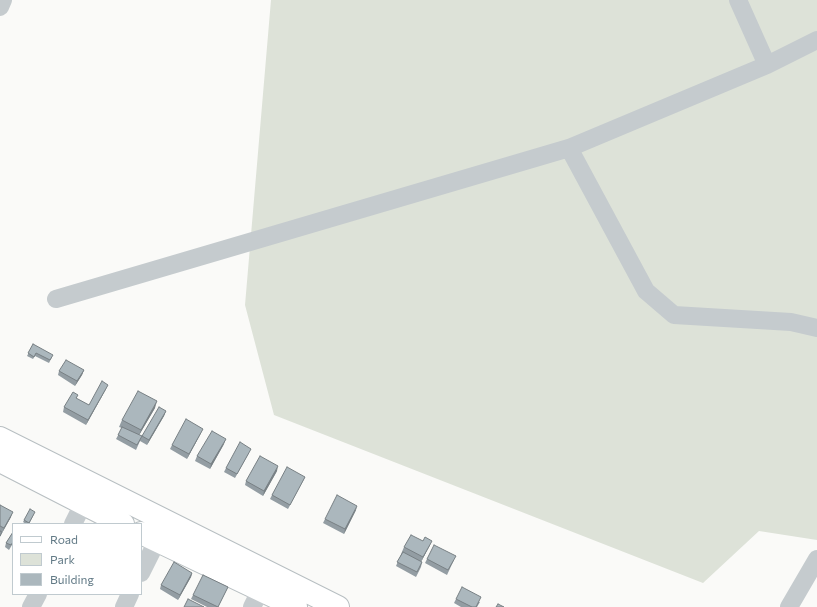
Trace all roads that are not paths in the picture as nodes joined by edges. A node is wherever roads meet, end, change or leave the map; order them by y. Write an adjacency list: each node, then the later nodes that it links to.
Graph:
1 (3, 0): 3 (street)
2 (738, 0): 5 (street)
3 (0, 7)
4 (817, 40): 5 (street)
5 (767, 65): 6 (street)
6 (569, 148): 7 (street); 8 (street)
7 (56, 299)
8 (817, 328)
9 (0, 438): 23 (main road)
10 (0, 461): 11 (main road)
11 (83, 504): 12 (street); 13 (main road)
12 (74, 523)
13 (120, 523)
14 (149, 537): 16 (street); 19 (main road)
15 (815, 566): 24 (street)
16 (142, 568)
17 (37, 595): 20 (street)
18 (130, 595): 21 (street)
19 (257, 598): 22 (main road)
20 (31, 607)
21 (124, 607)
22 (296, 607)
23 (338, 607)
24 (789, 607)

